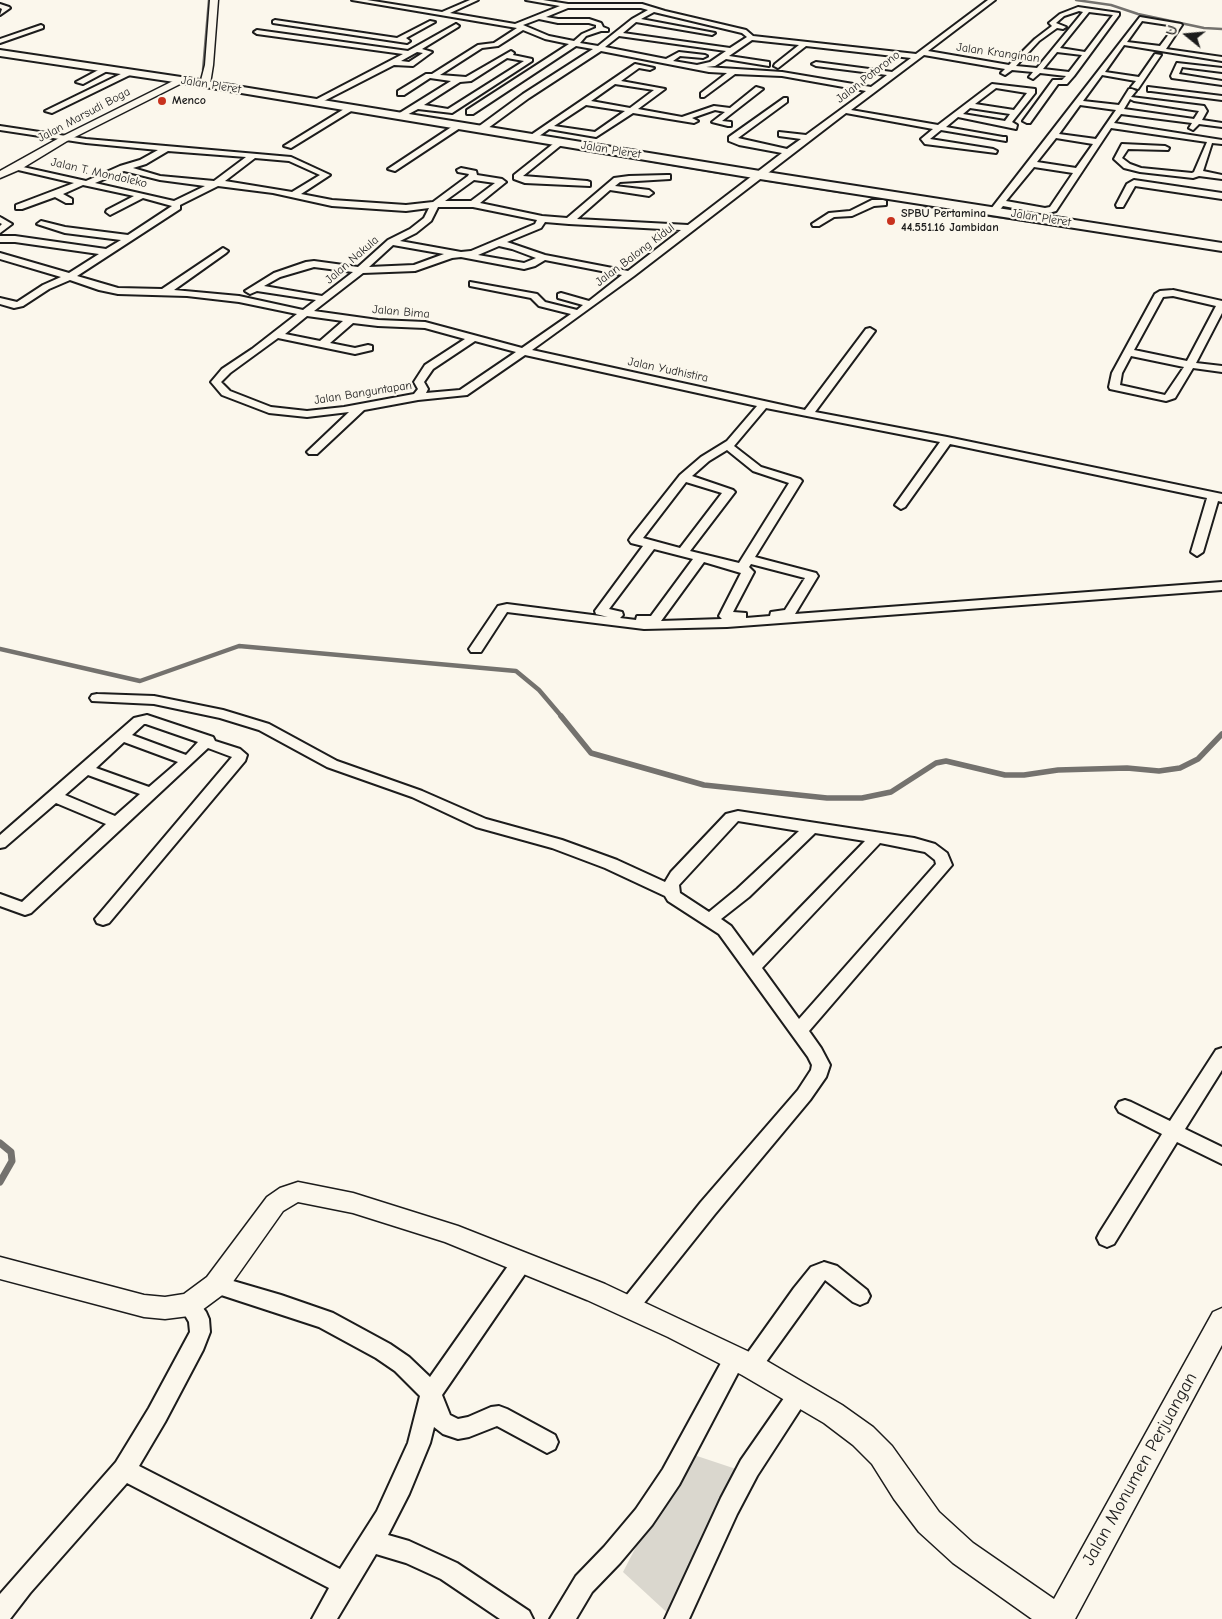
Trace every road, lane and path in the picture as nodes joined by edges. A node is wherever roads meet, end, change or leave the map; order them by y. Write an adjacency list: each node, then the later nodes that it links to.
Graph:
1 (214, 0): 75 (street)
2 (355, 0): 10 (street)
3 (412, 0): 10 (street)
4 (475, 0): 14 (street)
5 (529, 0): 9 (street)
6 (992, 0): 43 (street, Jalan Potorono)
7 (643, 2): 9 (street); 11 (street)
8 (0, 6): 13 (street)
9 (567, 6): 15 (street)
10 (397, 7): 14 (street)
11 (653, 10): 16 (street); 29 (street)
12 (1086, 12): 24 (street)
13 (0, 13)
14 (443, 14): 23 (street)
15 (538, 17): 23 (street); 25 (street)
16 (634, 20): 28 (street); 29 (street, Jalan Kranginan)
17 (275, 22): 19 (street)
18 (432, 22): 30 (street)
19 (285, 24): 27 (street); 30 (street)
20 (456, 26): 35 (street)
21 (1056, 26): 24 (street); 44 (street); 56 (street)
22 (41, 27): 31 (street)
23 (519, 27): 32 (street); 66 (street)
24 (1072, 28): 40 (street)
25 (600, 29): 28 (street); 32 (street)
26 (257, 32): 27 (street)
27 (266, 33): 42 (street)
28 (618, 33): 36 (street); 39 (street)
29 (751, 38): 33 (street, Jalan Kranginan); 39 (street)
30 (400, 40): 35 (street)
31 (0, 41)
32 (576, 43): 36 (street); 97 (street)
33 (806, 43): 43 (street, Jalan Kranginan); 54 (street)
34 (1122, 43): 37 (street); 37 (street); 63 (street)
35 (424, 44): 38 (street)
36 (600, 48): 48 (street); 114 (street)
37 (1162, 48): 47 (street)
38 (414, 49): 42 (street); 49 (street)
39 (731, 50): 46 (street)
40 (1056, 50): 44 (street); 61 (street)
41 (0, 53): 58 (main road, Jalan Pleret)
42 (407, 53): 49 (street)
43 (919, 54): 56 (street, Jalan Kranginan); 64 (street, Jalan Potorono)
44 (1087, 54): 65 (street)
45 (703, 56): 48 (street)
46 (725, 57): 54 (street); 55 (street)
47 (1222, 59)
48 (668, 61): 55 (street)
49 (393, 62): 86 (street)
50 (1162, 63): 68 (street)
51 (816, 64): 64 (street)
52 (1171, 64): 53 (street)
53 (1180, 65): 59 (street); 74 (street)
54 (778, 66): 77 (street)
55 (691, 67): 60 (street)
56 (1009, 67): 61 (street, Jalan Kranginan); 76 (street)
57 (650, 68): 72 (street)
58 (107, 69): 62 (main road, Jalan Pleret); 71 (street)
59 (1222, 70)
60 (734, 71): 77 (street); 82 (street)
61 (1038, 71): 65 (street, Jalan Kranginan); 80 (street)
62 (130, 73): 69 (main road, Jalan Pleret); 94 (street)
63 (1100, 73): 68 (street); 88 (street)
64 (894, 74): 77 (street, Jalan Potorono)
65 (1071, 74): 80 (street)
66 (434, 76): 70 (street); 81 (street)
67 (468, 79): 70 (street); 73 (street); 73 (street)
68 (1140, 79): 83 (street)
69 (182, 80): 75 (main road, Jalan Pleret); 121 (street, Jalan Marsudi Boga)
70 (458, 80): 89 (street)
71 (80, 82)
72 (614, 82): 87 (street); 92 (street)
73 (494, 83): 89 (street)
74 (1222, 83)
75 (205, 84): 86 (main road, Jalan Pleret)
76 (995, 86): 90 (street); 98 (street)
77 (877, 87): 95 (street, Jalan Potorono)
78 (759, 89): 93 (street)
79 (1151, 89): 84 (street)
80 (1051, 91): 103 (street)
81 (401, 93)
82 (704, 94)
83 (1133, 95): 96 (street); 104 (street)
84 (1222, 98)
85 (784, 100): 126 (street)
86 (318, 102): 91 (main road, Jalan Pleret)
87 (584, 102): 92 (street); 110 (street)
88 (1078, 103): 96 (street); 117 (street)
89 (416, 106): 100 (street)
90 (970, 106): 98 (street); 99 (street)
91 (352, 108): 100 (main road, Jalan Pleret); 128 (street)
92 (631, 110): 101 (street); 110 (street)
93 (731, 110): 101 (street); 106 (street)
94 (49, 111)
95 (846, 111): 112 (street); 120 (street, Jalan Potorono)
96 (1122, 111): 104 (street); 108 (street)
97 (470, 112)
98 (1015, 112): 105 (street)
99 (958, 115): 105 (street); 112 (street)
100 (401, 116): 107 (main road, Jalan Pleret)
101 (682, 119): 102 (street)
102 (694, 121)
103 (1027, 121)
104 (1196, 122): 109 (street); 119 (street)
105 (1007, 123): 122 (street)
106 (728, 124)
107 (459, 126): 114 (main road, Jalan Pleret); 139 (street)
108 (1110, 126): 119 (street); 124 (street)
109 (1222, 126)
110 (548, 127): 118 (street)
111 (0, 128): 113 (street)
112 (940, 128): 122 (street); 132 (street)
113 (10, 129): 115 (street); 121 (street)
114 (481, 129): 118 (main road, Jalan Pleret)
115 (0, 133)
116 (782, 134): 120 (street)
117 (1053, 135): 124 (street); 136 (street)
118 (532, 137): 123 (main road, Jalan Pleret)
119 (1189, 137): 125 (street)
120 (809, 138): 133 (street, Jalan Potorono)
121 (64, 139): 130 (street); 137 (street, Jalan Marsudi Boga)
122 (1003, 139): 132 (street)
123 (560, 142): 144 (main road, Jalan Pleret); 150 (street)
124 (1098, 142): 141 (street)
125 (1222, 142)
126 (742, 143): 131 (street); 133 (street)
127 (1210, 144): 129 (street); 142 (street); 142 (street)
128 (288, 146)
129 (1222, 146)
130 (167, 148): 134 (street); 138 (street)
131 (732, 151)
132 (993, 151): 135 (street)
133 (789, 152): 144 (street, Jalan Potorono)
134 (253, 156): 149 (street); 155 (street)
135 (987, 160)
136 (1032, 164): 141 (street); 165 (street)
137 (17, 167): 143 (street, Jalan Marsudi Boga); 148 (street, Jalan T. Mondoleko)
138 (123, 168): 148 (street); 149 (street)
139 (392, 169)
140 (461, 170): 146 (street)
141 (1079, 171): 165 (street)
142 (1198, 173): 145 (street)
143 (0, 175)
144 (760, 175): 156 (main road, Jalan Pleret); 173 (street, Jalan Balong Kidul)
145 (1222, 176)
146 (472, 177): 160 (street); 162 (street)
147 (667, 177): 151 (street)
148 (84, 183): 153 (street); 154 (street, Jalan T. Mondoleko)
149 (215, 183): 155 (street); 159 (street)
150 (587, 184)
151 (610, 188): 152 (street); 170 (street)
152 (649, 193)
153 (56, 194): 158 (street); 164 (street)
154 (142, 195): 159 (street, Jalan T. Mondoleko); 166 (street)
155 (293, 195): 162 (street)
156 (892, 195): 161 (street); 165 (main road, Jalan Pleret)
157 (1222, 196): 163 (street)
158 (68, 201)
159 (175, 204): 175 (street)
160 (473, 204): 162 (street); 168 (street)
161 (882, 204): 167 (street); 172 (street)
162 (435, 205): 176 (street, Jalan Nakula)
163 (1120, 205)
164 (19, 207)
165 (998, 207): 179 (main road, Jalan Pleret)
166 (110, 212)
167 (874, 214)
168 (542, 219): 170 (street); 178 (street)
169 (0, 220): 174 (street)
170 (569, 221): 173 (street)
171 (41, 224): 175 (street)
172 (816, 224)
173 (690, 228): 186 (street, Jalan Balong Kidul)
174 (0, 230)
175 (130, 238): 181 (street)
176 (391, 242): 183 (street); 185 (street, Jalan Nakula)
177 (1, 243): 181 (street)
178 (498, 243): 183 (street); 184 (street)
179 (1222, 247)
180 (223, 251): 189 (street)
181 (108, 252): 187 (street)
182 (0, 256): 187 (street)
183 (465, 256): 184 (street); 185 (street)
184 (543, 257): 186 (street)
185 (362, 270): 191 (street, Jalan Nakula); 191 (street)
186 (631, 274): 193 (street, Jalan Balong Kidul)
187 (71, 276): 189 (street); 192 (street)
188 (473, 284): 196 (street)
189 (165, 292): 195 (street)
190 (561, 296): 193 (street)
191 (325, 300): 195 (street, Jalan Nakula)
192 (0, 302)
193 (591, 304): 196 (street, Jalan Balong Kidul)
194 (1222, 304): 204 (street); 205 (street)
195 (305, 313): 197 (street, Jalan Bima); 199 (street, Jalan Banguntapan)
196 (580, 313): 203 (street, Jalan Balong Kidul)
197 (351, 319): 200 (street, Jalan Bima); 201 (street)
198 (870, 331): 210 (street)
199 (276, 335): 201 (street); 209 (street, Jalan Banguntapan)
200 (473, 338): 203 (street, Jalan Bima); 207 (street)
201 (323, 344): 202 (street)
202 (368, 348)
203 (523, 351): 207 (street, Jalan Banguntapan); 208 (street, Jalan Yudhistira)
204 (1128, 352): 205 (street); 205 (street)
205 (1190, 365): 206 (street)
206 (1222, 369)
207 (418, 397): 209 (street, Jalan Banguntapan)
208 (764, 404): 210 (street, Jalan Yudhistira); 212 (street)
209 (360, 408): 213 (street)
210 (808, 414): 211 (street, Jalan Yudhistira)
211 (947, 440): 215 (street, Jalan Yudhistira); 216 (street)
212 (728, 446): 214 (street); 221 (street)
213 (313, 452)
214 (684, 478): 217 (street); 219 (street)
215 (1217, 497): 218 (street)
216 (901, 505)
217 (650, 544): 219 (street); 220 (street)
218 (1197, 552)
219 (682, 553): 220 (street)
220 (701, 557): 221 (street)
221 (745, 564): 221 (street)
222 (1222, 586): 223 (street)
223 (476, 649)
224 (96, 698): 235 (street)
225 (122, 736): 226 (street); 227 (street); 228 (street)
226 (206, 743): 227 (street); 237 (street)
227 (188, 760): 229 (street)
228 (86, 769): 229 (street); 230 (street)
229 (151, 793): 231 (street)
230 (54, 796): 231 (street); 234 (street)
231 (116, 823): 236 (street)
232 (812, 827): 233 (street); 235 (street); 238 (street)
233 (877, 837): 239 (street); 240 (street)
234 (0, 843)
235 (671, 892): 238 (street)
236 (0, 900)
237 (103, 919)
238 (710, 919): 239 (street)
239 (752, 968): 240 (street)
240 (799, 1031): 251 (street)
241 (1222, 1055): 243 (street)
242 (1125, 1107): 243 (street)
243 (1174, 1131): 244 (street); 245 (street)
244 (1222, 1156)
245 (1107, 1238)
246 (522, 1262): 248 (street); 251 (street); 254 (street)
247 (0, 1268): 250 (street)
248 (216, 1285): 250 (street); 254 (street)
249 (860, 1296): 253 (street)
250 (189, 1306): 257 (street)
251 (629, 1307): 253 (street)
252 (1222, 1320): 265 (street, Jalan Monumen Perjuangan)
253 (743, 1362): 255 (street); 263 (street)
254 (431, 1393): 256 (street); 258 (street)
255 (798, 1395): 264 (street); 265 (street)
256 (547, 1442)
257 (124, 1470): 259 (street); 260 (street)
258 (371, 1541): 259 (street); 262 (street)
259 (344, 1583): 261 (street)
260 (0, 1613)
261 (324, 1619)
262 (521, 1619)
263 (562, 1619)
264 (677, 1619)
265 (1058, 1619)

